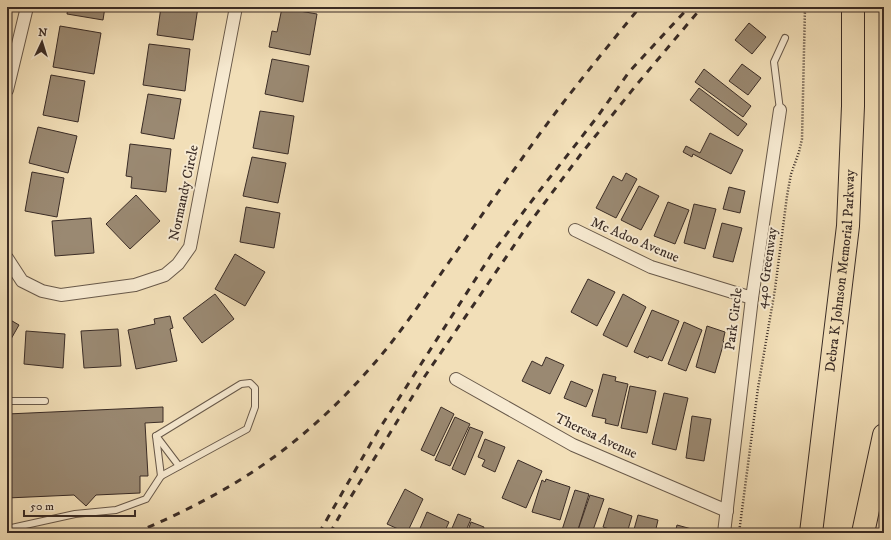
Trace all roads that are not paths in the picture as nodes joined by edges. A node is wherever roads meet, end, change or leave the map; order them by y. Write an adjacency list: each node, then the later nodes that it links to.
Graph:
1 (26, 7): 5 (street)
2 (236, 7): 8 (street, Normandy Circle)
3 (853, 7): 20 (highway, Debra K Johnson Memorial Parkway)
4 (785, 38): 6 (lane)
5 (7, 90)
6 (780, 110): 9 (street, Park Circle)
7 (575, 230): 9 (street, Mc Adoo Avenue)
8 (7, 258)
9 (752, 298): 17 (street, Park Circle)
10 (456, 379): 17 (street, Theresa Avenue)
11 (7, 401): 12 (lane)
12 (45, 402)
13 (884, 435): 21 (highway)
14 (156, 436): 15 (lane); 15 (lane); 16 (lane)
15 (179, 466): 16 (lane)
16 (161, 476): 18 (lane)
17 (727, 510): 19 (street, Park Circle)
18 (7, 529)
19 (724, 533)
20 (811, 533)
21 (863, 533)

